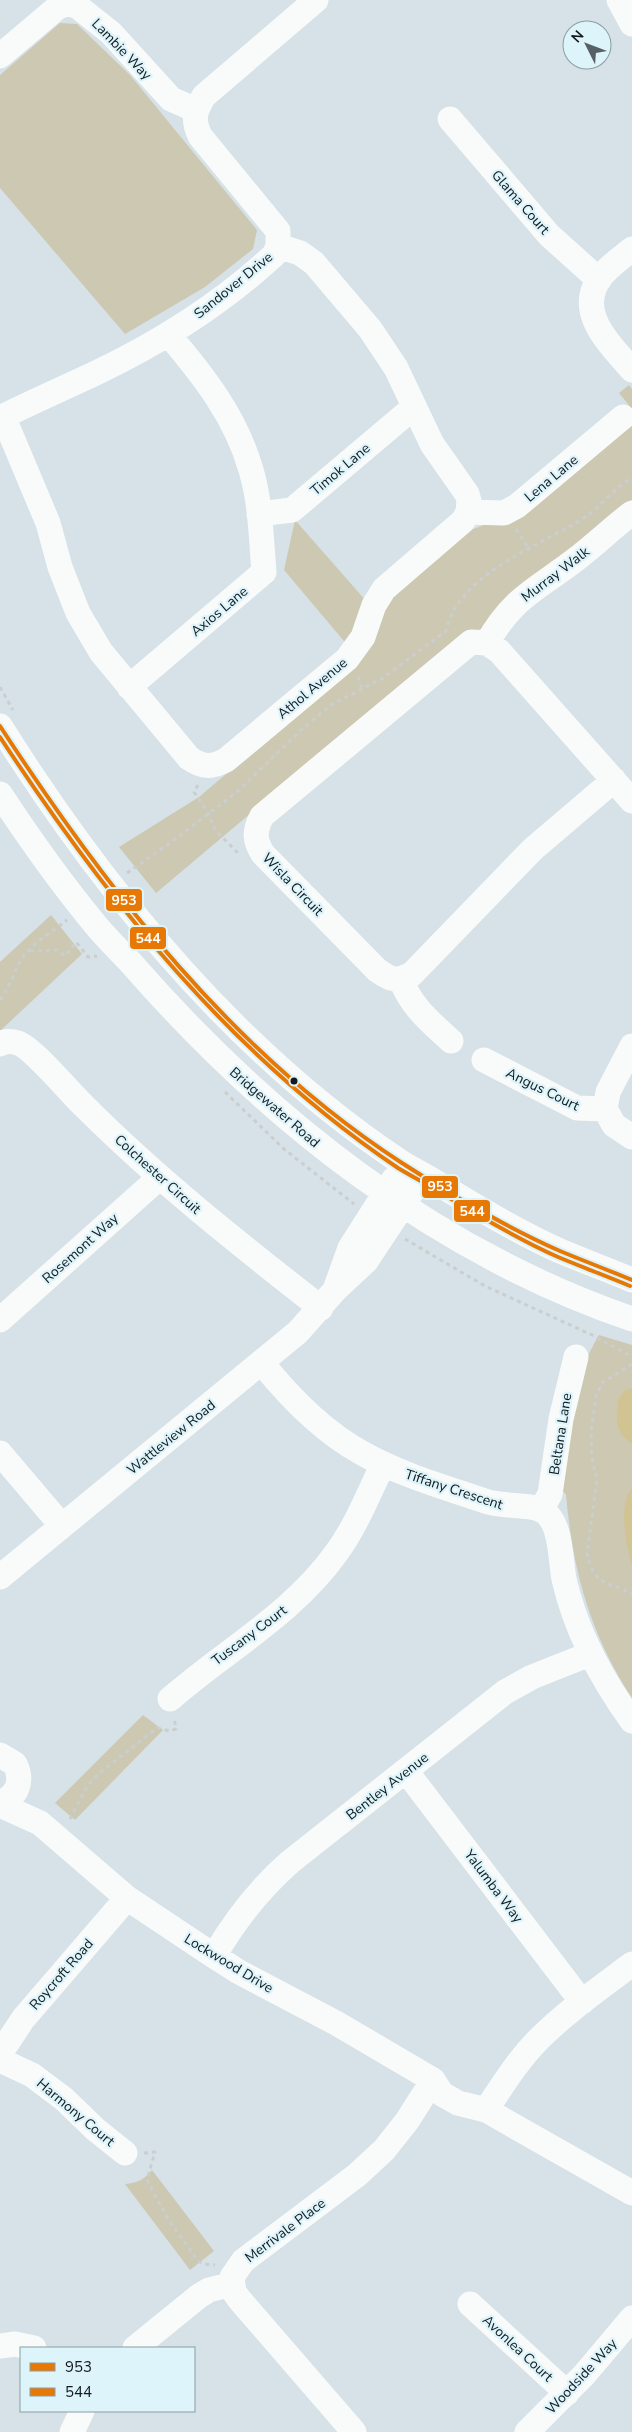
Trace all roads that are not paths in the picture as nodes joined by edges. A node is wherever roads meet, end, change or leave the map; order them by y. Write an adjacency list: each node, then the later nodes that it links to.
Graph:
1 (316, 0): 6 (street)
2 (619, 0): 4 (street)
3 (66, 2): 5 (street, Lambie Way); 6 (street, Lambie Way)
4 (632, 24)
5 (0, 56)
6 (196, 110): 8 (street, Sandover Drive)
7 (450, 119): 10 (street, Glama Court)
8 (278, 246): 11 (street, Sandover Drive); 13 (street)
9 (632, 249): 10 (street)
10 (599, 280): 12 (street)
11 (168, 334): 14 (street, Sandover Drive); 17 (street)
12 (632, 370)
13 (414, 407): 16 (street); 17 (street, Timok Lane)
14 (2, 417): 20 (street)
15 (623, 417): 16 (street, Lena Lane)
16 (468, 512): 20 (street, Athol Avenue)
17 (260, 514): 20 (street, Axios Lane)
18 (632, 514): 19 (street, Murray Walk)
19 (487, 644): 22 (street); 25 (street, Wisla Circuit)
20 (129, 687)
21 (0, 726): 32 (street)
22 (614, 780): 24 (street); 25 (street)
23 (0, 794): 34 (street, Bridgewater Road)
24 (632, 801)
25 (401, 980): 26 (street)
26 (451, 1041)
27 (0, 1044): 33 (street, Colchester Circuit)
28 (632, 1046): 30 (street)
29 (484, 1060): 30 (street, Angus Court)
30 (605, 1109): 31 (street)
31 (632, 1137)
32 (414, 1170): 34 (street, Wattleview Road); 35 (street)
33 (160, 1177): 36 (street, Colchester Circuit); 38 (street, Rosemont Way)
34 (394, 1200): 36 (street, Wattleview Road); 37 (street, Bridgewater Road)
35 (632, 1280)
36 (328, 1298): 40 (street, Wattleview Road)
37 (632, 1319)
38 (0, 1320)
39 (576, 1356): 43 (street, Beltana Lane)
40 (262, 1363): 42 (street, Tiffany Crescent); 44 (street, Wattleview Road)
41 (0, 1453): 44 (street)
42 (383, 1464): 43 (street, Tiffany Crescent); 47 (street, Tuscany Court)
43 (541, 1510): 46 (street)
44 (62, 1526): 45 (street, Wattleview Road)
45 (0, 1577)
46 (590, 1654): 48 (street); 50 (street, Bentley Avenue)
47 (170, 1699)
48 (632, 1721)
49 (0, 1755): 51 (street, Lockwood Drive)
50 (406, 1771): 55 (street, Bentley Avenue); 57 (street, Yalumba Way)
51 (18, 1786): 52 (street); 53 (street, Lockwood Drive)
52 (0, 1803): 53 (street, Lockwood Drive)
53 (40, 1823): 54 (street, Lockwood Drive)
54 (128, 1898): 55 (street, Lockwood Drive); 58 (street, Roycroft Road)
55 (214, 1956): 60 (street, Lockwood Drive)
56 (632, 1964): 57 (street)
57 (582, 2002): 61 (street)
58 (0, 2054)
59 (0, 2060): 62 (street, Harmony Court)
60 (433, 2080): 61 (street, Lockwood Drive); 64 (street, Merrivale Place)
61 (486, 2110): 63 (street, Lockwood Drive)
62 (125, 2153)
63 (632, 2193)
64 (233, 2278): 67 (street); 73 (street)
65 (470, 2304): 70 (street, Avonlea Court)
66 (632, 2318): 70 (street, Woodside Way)
67 (139, 2345)
68 (0, 2346): 69 (street)
69 (29, 2347)
70 (567, 2393): 74 (street, Woodside Way)
71 (82, 2412): 72 (street)
72 (72, 2432)
73 (354, 2432)
74 (527, 2432)

